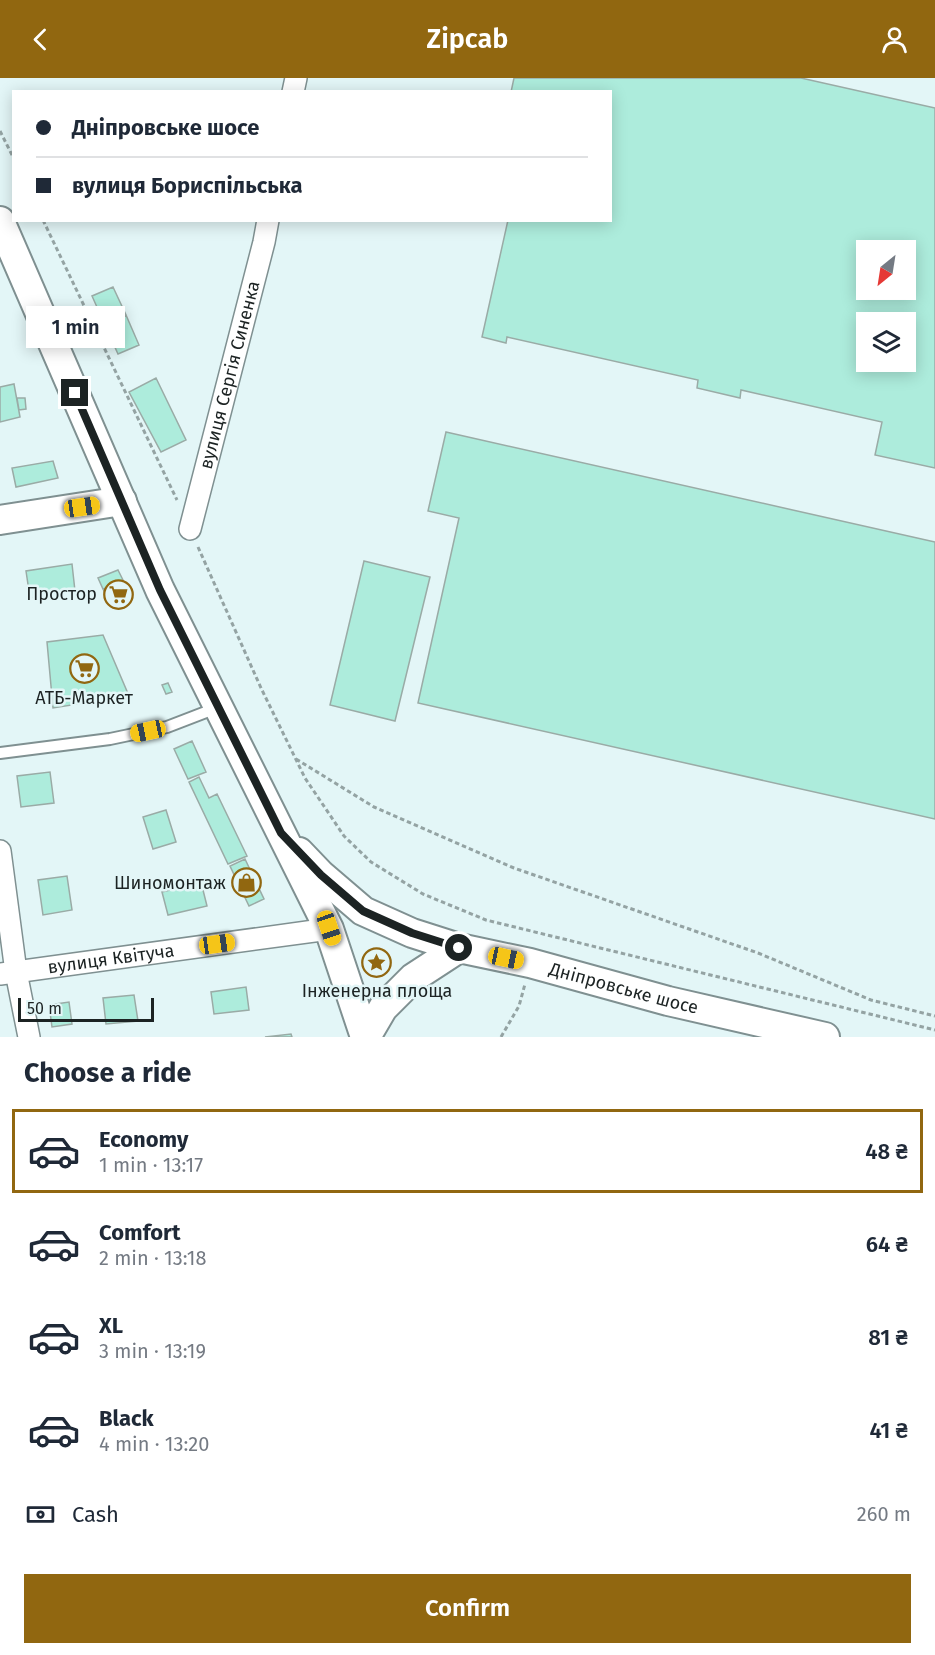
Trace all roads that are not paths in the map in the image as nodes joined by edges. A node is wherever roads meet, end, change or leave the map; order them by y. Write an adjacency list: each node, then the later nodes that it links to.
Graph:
1 (0, 221): 3 (main road)
2 (268, 222): 5 (street, вулиця Сергія Синенка)
3 (122, 501): 4 (main road); 6 (main road)
4 (0, 520)
5 (190, 529)
6 (219, 706): 7 (lane); 8 (main road)
7 (0, 753)
8 (281, 833): 10 (main road); 11 (main road, Дніпровське шосе)
9 (0, 851): 12 (street)
10 (329, 928): 12 (street, вулиця Квітуча); 14 (main road)
11 (459, 948): 14 (main road); 15 (main road, Дніпровське шосе)
12 (8, 973): 13 (street)
13 (29, 1037)
14 (366, 1037)
15 (825, 1037)

